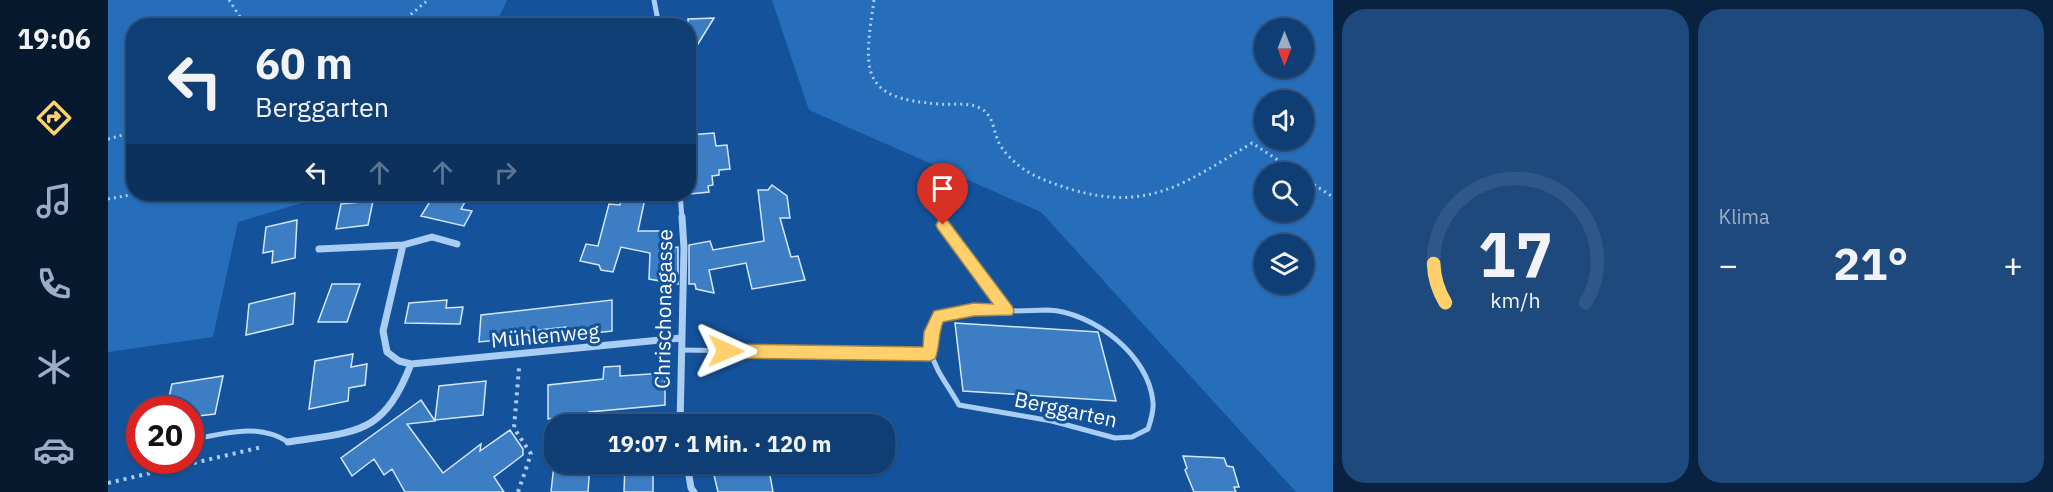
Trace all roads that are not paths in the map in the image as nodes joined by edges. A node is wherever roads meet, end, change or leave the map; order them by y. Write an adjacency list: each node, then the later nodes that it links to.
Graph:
1 (654, 0): 2 (street)
2 (657, 18)
3 (681, 201): 9 (street, Chrischonagasse)
4 (943, 225): 8 (lane)
5 (456, 244): 6 (street)
6 (403, 245): 7 (street); 12 (street)
7 (319, 249)
8 (1007, 311): 11 (lane, Berggarten); 11 (lane, Berggarten)
9 (681, 338): 10 (street, Chrischonagasse); 12 (street, Mühlenweg)
10 (681, 350): 11 (lane); 13 (street, Chrischonagasse)
11 (930, 354)
12 (411, 364): 15 (street)
13 (680, 414)
14 (204, 438): 15 (lane)
15 (288, 442)
16 (689, 474): 17 (street)
17 (694, 492)

